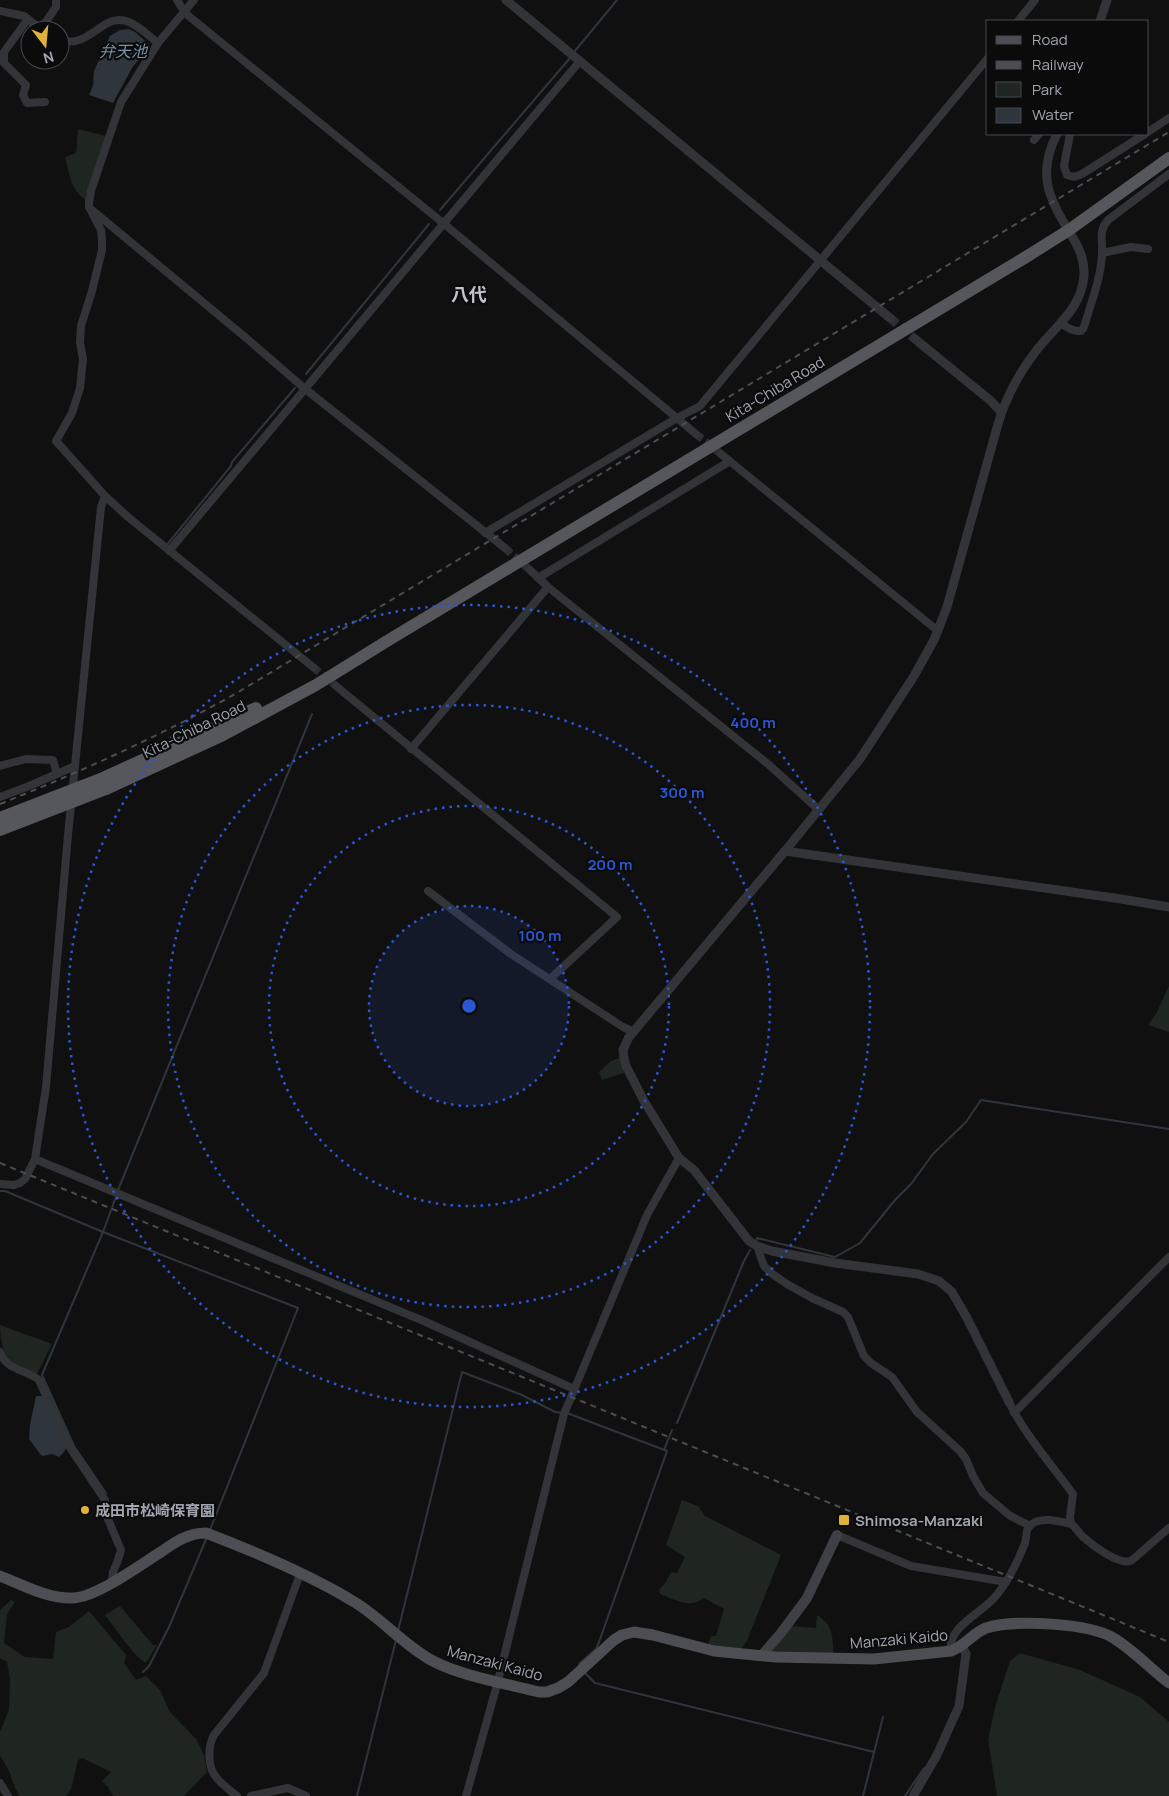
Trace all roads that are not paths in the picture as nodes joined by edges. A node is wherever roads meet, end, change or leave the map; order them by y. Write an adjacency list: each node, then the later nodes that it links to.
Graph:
1 (56, 0): 10 (street)
2 (177, 0): 8 (street)
3 (194, 0): 8 (street)
4 (506, 0): 15 (street)
5 (1035, 0): 11 (street)
6 (1107, 0): 12 (street)
7 (0, 11): 9 (street)
8 (184, 13): 14 (street); 26 (street)
9 (28, 19): 17 (street)
10 (48, 20)
11 (1019, 20)
12 (1100, 20)
13 (70, 42): 14 (street)
14 (158, 43): 25 (street)
15 (579, 60): 26 (street); 30 (street)
16 (986, 60): 30 (street)
17 (45, 102)
18 (1169, 118): 19 (street)
19 (1149, 131)
20 (1057, 135): 27 (street)
21 (1070, 135): 22 (street)
22 (1143, 135)
23 (1169, 158): 27 (highway, Kita-Chiba Road)
24 (1169, 174): 29 (street)
25 (89, 207): 34 (street); 40 (street)
26 (443, 223): 34 (street); 36 (street)
27 (1068, 230): 32 (street); 54 (highway, Kita-Chiba Road)
28 (1148, 249): 29 (street)
29 (1102, 253): 32 (street)
30 (820, 261): 31 (street); 36 (street)
31 (890, 318)
32 (1062, 323): 35 (street)
33 (915, 338): 35 (street)
34 (304, 388): 41 (street); 43 (street)
35 (1001, 412): 47 (street)
36 (677, 418): 37 (street); 41 (street)
37 (696, 434)
38 (721, 454): 39 (street)
39 (730, 461): 45 (street); 47 (street)
40 (105, 496): 43 (street); 52 (street)
41 (486, 533): 42 (street)
42 (505, 548)
43 (169, 551): 48 (street)
44 (530, 570): 45 (street)
45 (538, 578): 46 (street)
46 (548, 587): 50 (street); 56 (street)
47 (938, 631): 56 (street)
48 (313, 667)
49 (336, 686): 50 (street)
50 (411, 749): 62 (street)
51 (0, 766): 53 (street)
52 (75, 766): 53 (street); 65 (street)
53 (57, 774): 55 (street)
54 (105, 784): 57 (highway, Kita-Chiba Road, bridge); 58 (highway, Kita-Chiba Road, bridge)
55 (0, 797)
56 (819, 810): 59 (street)
57 (0, 818)
58 (0, 830)
59 (785, 851): 61 (street); 63 (street)
60 (428, 891): 62 (street)
61 (1169, 907)
62 (550, 979): 63 (street)
63 (634, 1032): 64 (street)
64 (679, 1158): 67 (street); 70 (street)
65 (35, 1159): 66 (street); 70 (street)
66 (0, 1184)
67 (757, 1246): 71 (street); 74 (street)
68 (1169, 1258): 72 (street)
69 (0, 1352): 79 (street)
70 (574, 1390): 84 (street)
71 (1010, 1402): 72 (street)
72 (1014, 1412): 73 (street)
73 (1071, 1524): 74 (street); 75 (street)
74 (1030, 1526): 80 (street)
75 (1169, 1528)
76 (837, 1535): 80 (street); 83 (main road)
77 (300, 1574): 79 (main road, Manzaki Kaido); 84 (main road, Manzaki Kaido); 88 (street)
78 (0, 1576): 79 (main road, Manzaki Kaido)
79 (112, 1582)
80 (1006, 1582): 82 (street)
81 (962, 1646): 82 (main road, Manzaki Kaido); 85 (main road, Manzaki Kaido); 92 (street)
82 (951, 1651): 83 (main road, Manzaki Kaido)
83 (761, 1656): 84 (main road, Manzaki Kaido)
84 (498, 1682): 91 (street)
85 (1169, 1683)
86 (0, 1784): 87 (street)
87 (8, 1796)
88 (237, 1796)
89 (251, 1796): 90 (street)
90 (306, 1796)
91 (466, 1796)
92 (913, 1796)

